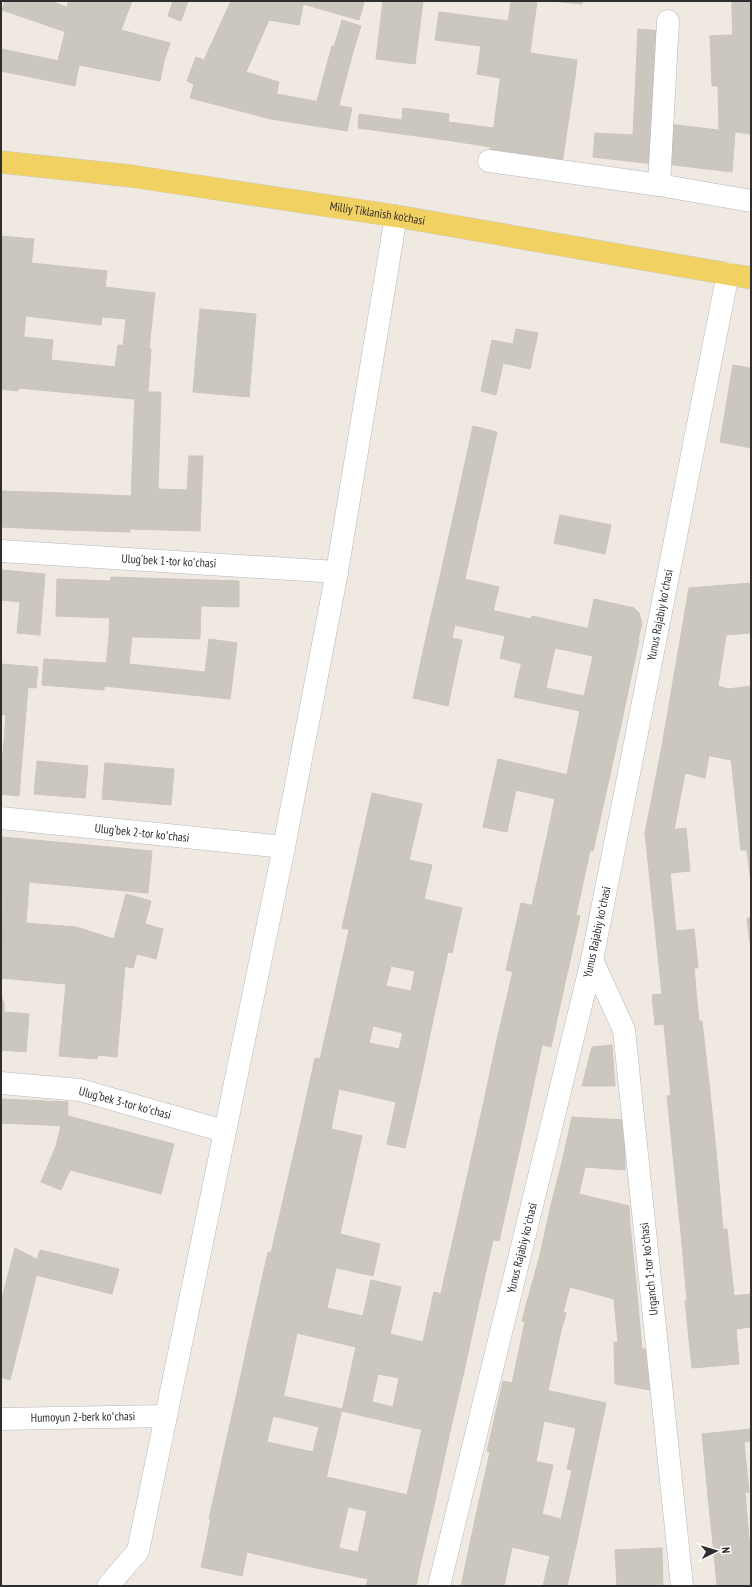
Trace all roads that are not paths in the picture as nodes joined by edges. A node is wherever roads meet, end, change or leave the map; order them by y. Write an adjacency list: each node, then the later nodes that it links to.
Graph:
1 (668, 21): 4 (street)
2 (489, 161): 4 (street)
3 (1, 162): 6 (main road, Milliy Tiklanish ko'chasi)
4 (660, 185): 5 (street)
5 (751, 200)
6 (396, 216): 7 (main road, Milliy Tiklanish ko'chasi); 10 (street)
7 (728, 273): 8 (main road, Milliy Tiklanish ko'chasi); 13 (street, Yunus Rajabiy koʻchasi)
8 (751, 278)
9 (1, 551): 10 (street, Ulug‘bek 1-tor koʻchasi)
10 (337, 572): 12 (street)
11 (1, 818): 12 (street, Ulug‘bek 2-tor koʻchasi)
12 (284, 847): 15 (street)
13 (592, 960): 21 (street, Yunus Rajabiy koʻchasi); 22 (street, Urganch 1-tor koʻchasi)
14 (1, 1084): 15 (street, Ulug‘bek 3-tor koʻchasi)
15 (224, 1131): 16 (street)
16 (165, 1416): 17 (street, Humoyun 2-berk koʻchasi); 18 (street)
17 (1, 1419)
18 (138, 1551): 19 (street); 20 (street)
19 (108, 1586)
20 (119, 1586)
21 (439, 1586)
22 (682, 1586)

